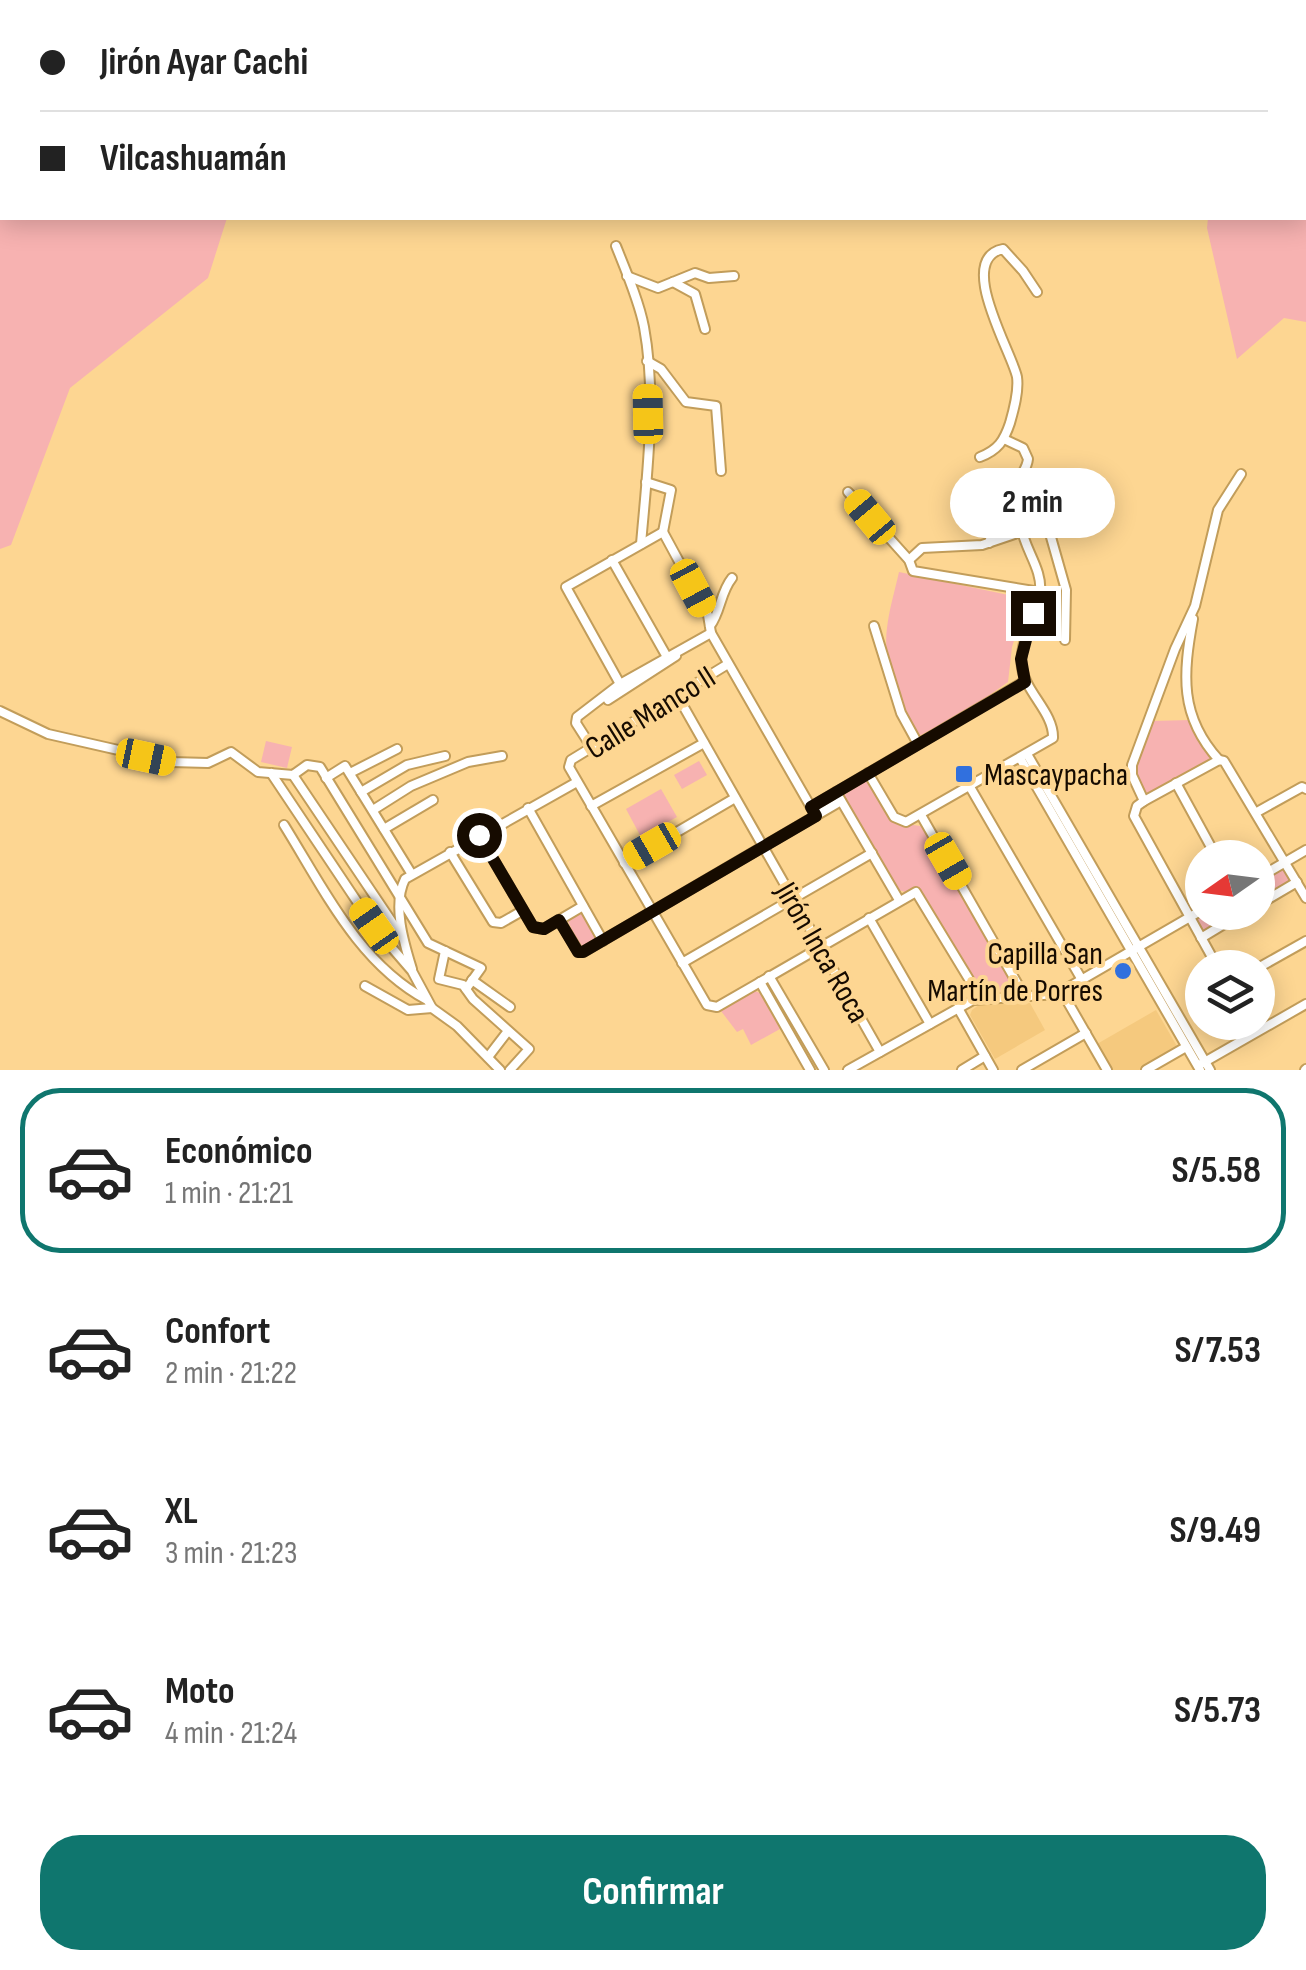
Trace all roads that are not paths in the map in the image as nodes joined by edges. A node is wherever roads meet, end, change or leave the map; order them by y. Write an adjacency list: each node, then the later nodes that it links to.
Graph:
1 (616, 246): 2 (street)
2 (627, 276): 4 (street); 7 (street)
3 (734, 276): 4 (street)
4 (673, 282): 6 (street)
5 (1037, 292): 8 (street)
6 (705, 330)
7 (647, 361): 10 (street); 12 (street)
8 (1004, 438): 9 (street); 14 (street)
9 (980, 456)
10 (721, 471)
11 (1241, 474): 27 (street)
12 (646, 482): 20 (street); 21 (street)
13 (848, 492): 24 (street)
14 (1018, 498): 17 (street); 19 (street)
15 (1041, 498): 18 (street)
16 (969, 507): 17 (street)
17 (994, 517): 22 (street)
18 (1047, 523): 19 (street); 30 (street)
19 (1021, 531): 22 (street); 26 (street)
20 (663, 532): 21 (street); 29 (street)
21 (641, 544): 23 (street)
22 (989, 544): 24 (street)
23 (612, 560): 34 (street); 39 (street)
24 (909, 560): 26 (street)
25 (732, 578): 29 (street)
26 (1040, 592): 38 (street)
27 (1195, 606): 31 (street); 33 (street)
28 (874, 626): 44 (street)
29 (710, 630): 32 (street); 35 (street)
30 (1065, 640)
31 (1175, 649): 33 (street); 36 (street)
32 (684, 650): 34 (street); 42 (street)
33 (1188, 650): 37 (street)
34 (667, 657): 39 (street)
35 (728, 664): 40 (street, Calle Manco II); 67 (street)
36 (1164, 678): 37 (street); 65 (street)
37 (1186, 678): 50 (street)
38 (1025, 682): 44 (street); 49 (street)
39 (620, 684): 42 (street)
40 (677, 695): 43 (street, Jirón Inca Roca); 45 (street, Calle Manco II)
41 (0, 711): 51 (street)
42 (576, 720): 45 (street)
43 (704, 742): 62 (street, Jirón Inca Roca); 66 (street)
44 (918, 744): 52 (street)
45 (592, 748): 56 (street, Calle Manco II)
46 (398, 749): 53 (street)
47 (445, 756): 60 (street)
48 (502, 756): 69 (street)
49 (1024, 756): 58 (street); 105 (street)
50 (1219, 760): 57 (street); 70 (street)
51 (271, 772): 54 (street); 110 (street)
52 (868, 773): 61 (street); 71 (street)
53 (350, 774): 55 (street); 60 (street)
54 (293, 775): 55 (street); 100 (street)
55 (326, 778): 86 (street)
56 (578, 782): 66 (street); 68 (street, Calle Manco II)
57 (1176, 782): 65 (street); 76 (street)
58 (970, 787): 71 (street); 113 (street)
59 (1304, 788): 70 (street)
60 (361, 792): 69 (street)
61 (836, 792): 64 (street); 67 (street)
62 (736, 798): 77 (street, Jirón Inca Roca); 82 (street)
63 (433, 800): 74 (street)
64 (841, 801): 72 (street); 80 (street)
65 (1144, 801): 93 (street)
66 (591, 806): 82 (street)
67 (811, 807): 72 (street)
68 (528, 808): 75 (street, Calle Manco II); 91 (street)
69 (373, 810): 74 (street)
70 (1257, 812): 81 (street)
71 (922, 815): 118 (street)
72 (816, 816): 77 (street)
73 (284, 826): 120 (street)
74 (384, 829): 84 (street)
75 (479, 835): 79 (street, Calle Manco II); 92 (street)
76 (1207, 840)
77 (763, 847): 89 (street, Jirón Inca Roca); 94 (street)
78 (1306, 850): 81 (street)
79 (450, 852): 84 (street, Calle Manco II); 92 (street)
80 (872, 853): 89 (street); 90 (street)
81 (1285, 862): 83 (street); 85 (street)
82 (624, 863): 94 (street)
83 (1275, 868)
84 (411, 873): 86 (street)
85 (1296, 882): 87 (street); 88 (street)
86 (400, 895): 100 (street); 106 (street)
87 (1275, 895)
88 (1306, 898)
89 (793, 899): 104 (street, Jirón Inca Roca); 109 (street)
90 (899, 900): 95 (street); 119 (street)
91 (583, 906): 96 (street); 102 (street)
92 (522, 911): 96 (street)
93 (1185, 911)
94 (652, 912): 102 (street); 109 (street)
95 (869, 918): 104 (street); 125 (street)
96 (559, 920): 102 (street)
97 (1185, 920): 105 (street)
98 (1196, 930): 101 (street)
99 (1214, 930): 101 (street)
100 (402, 937): 110 (street)
101 (1201, 938): 107 (street)
102 (603, 941)
103 (1306, 941): 108 (street)
104 (820, 946): 111 (street); 130 (street, Jirón Inca Roca)
105 (1136, 949): 113 (street); 129 (street); 133 (street)
106 (445, 950): 112 (street); 116 (street)
107 (1208, 950)
108 (1275, 958)
109 (682, 963): 114 (street)
110 (412, 972): 120 (street)
111 (769, 976): 114 (street); 137 (street)
112 (472, 980): 116 (street); 122 (street)
113 (1082, 980): 117 (street)
114 (760, 982): 136 (street)
115 (365, 986): 120 (street)
116 (466, 988): 126 (street)
117 (1062, 992): 118 (street); 127 (street)
118 (1026, 997): 119 (street)
119 (981, 999): 123 (street)
120 (429, 1004): 132 (street)
121 (1306, 1004): 124 (street)
122 (510, 1007)
123 (958, 1008): 125 (street); 131 (street)
124 (1275, 1022)
125 (930, 1024): 130 (street)
126 (508, 1031): 132 (street); 135 (street)
127 (1086, 1033): 141 (street); 142 (street)
128 (1245, 1040): 133 (street)
129 (1186, 1047): 133 (street); 143 (street)
130 (880, 1052): 138 (street)
131 (985, 1056): 139 (street); 140 (street)
132 (488, 1057): 134 (street)
133 (1203, 1067)
134 (500, 1070)
135 (510, 1070)
136 (810, 1070)
137 (824, 1070)
138 (848, 1070)
139 (962, 1070)
140 (993, 1070)
141 (1022, 1070)
142 (1106, 1070)
143 (1146, 1070)

